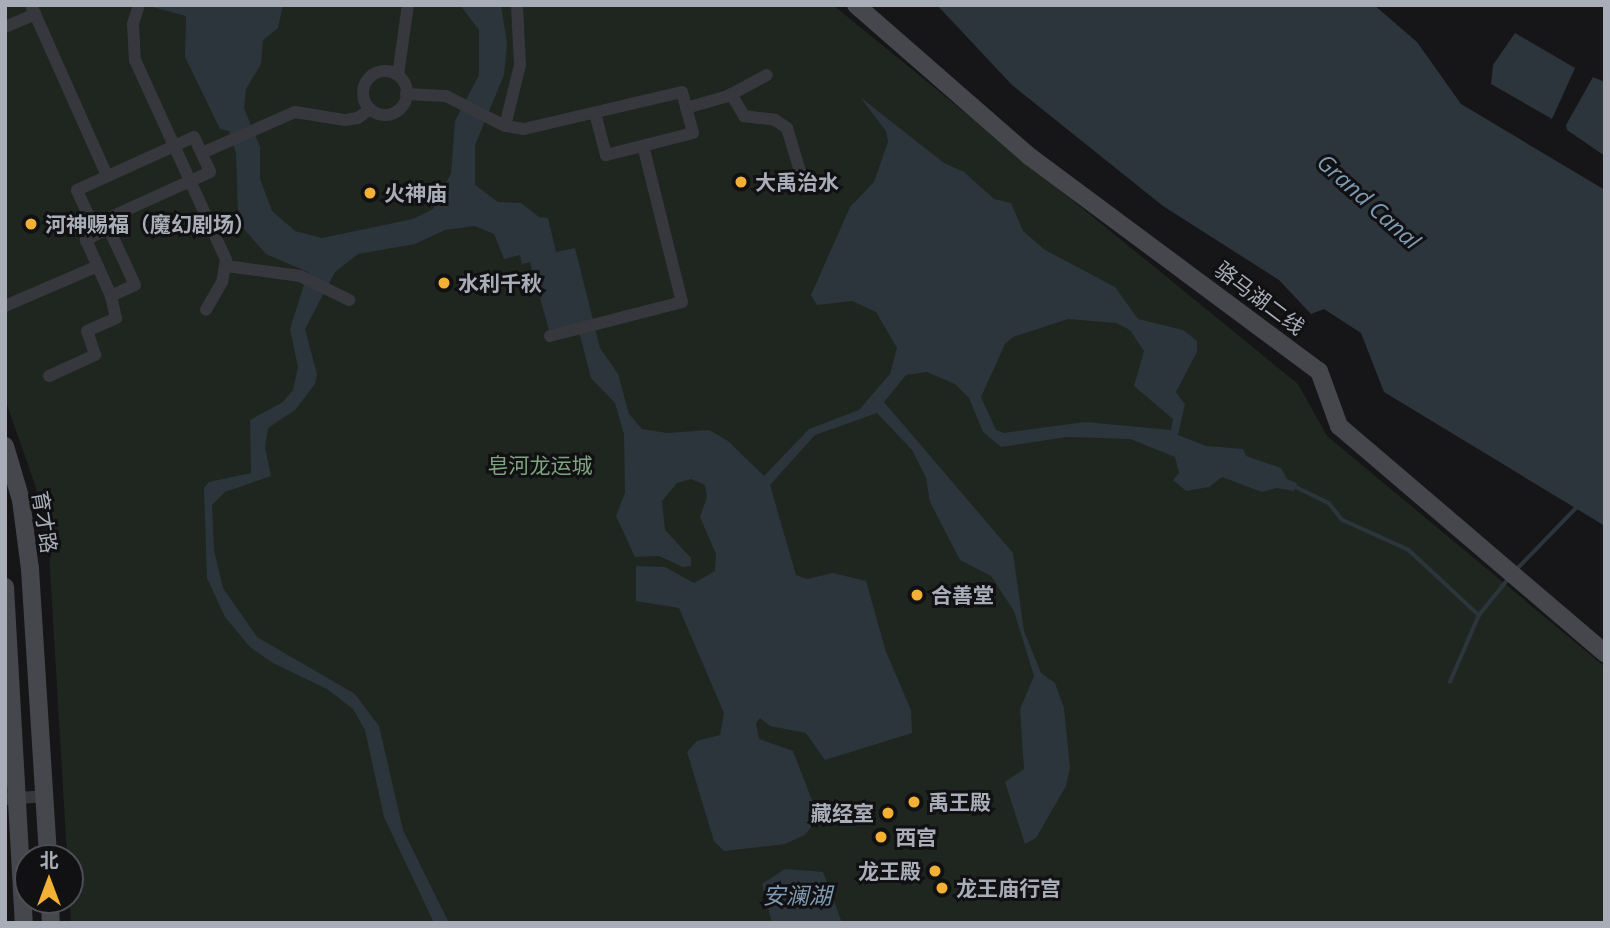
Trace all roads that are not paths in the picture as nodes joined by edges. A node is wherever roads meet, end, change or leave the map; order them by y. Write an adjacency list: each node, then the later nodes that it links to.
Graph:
1 (139, 5): 15 (street)
2 (408, 5): 7 (street)
3 (517, 5): 14 (street)
4 (856, 5): 33 (street, 骆马湖二线)
5 (33, 10): 6 (street); 18 (street)
6 (5, 27)
7 (398, 75): 9 (street); 12 (street)
8 (767, 75): 10 (street)
9 (407, 94): 12 (street); 14 (street)
10 (732, 94): 11 (street); 20 (street)
11 (686, 108): 13 (street); 16 (street)
12 (370, 109): 17 (street)
13 (595, 113): 14 (street); 16 (street)
14 (505, 127)
15 (174, 146): 17 (street); 18 (street); 19 (street)
16 (643, 146): 28 (street)
17 (202, 153): 19 (street)
18 (107, 176): 21 (street)
19 (190, 181): 21 (street); 22 (street)
20 (805, 188)
21 (95, 230): 23 (street); 24 (street)
22 (226, 266): 25 (street); 27 (street)
23 (98, 267): 24 (street); 26 (street)
24 (111, 296): 29 (street)
25 (349, 300)
26 (5, 306)
27 (206, 310)
28 (550, 336)
29 (49, 376)
30 (5, 446): 31 (street, 育才路)
31 (13, 500): 34 (street, 育才路)
32 (5, 587): 35 (street)
33 (1605, 653)
34 (44, 796): 35 (street); 36 (street, 育才路)
35 (11, 798): 37 (street)
36 (47, 844)
37 (24, 923)

